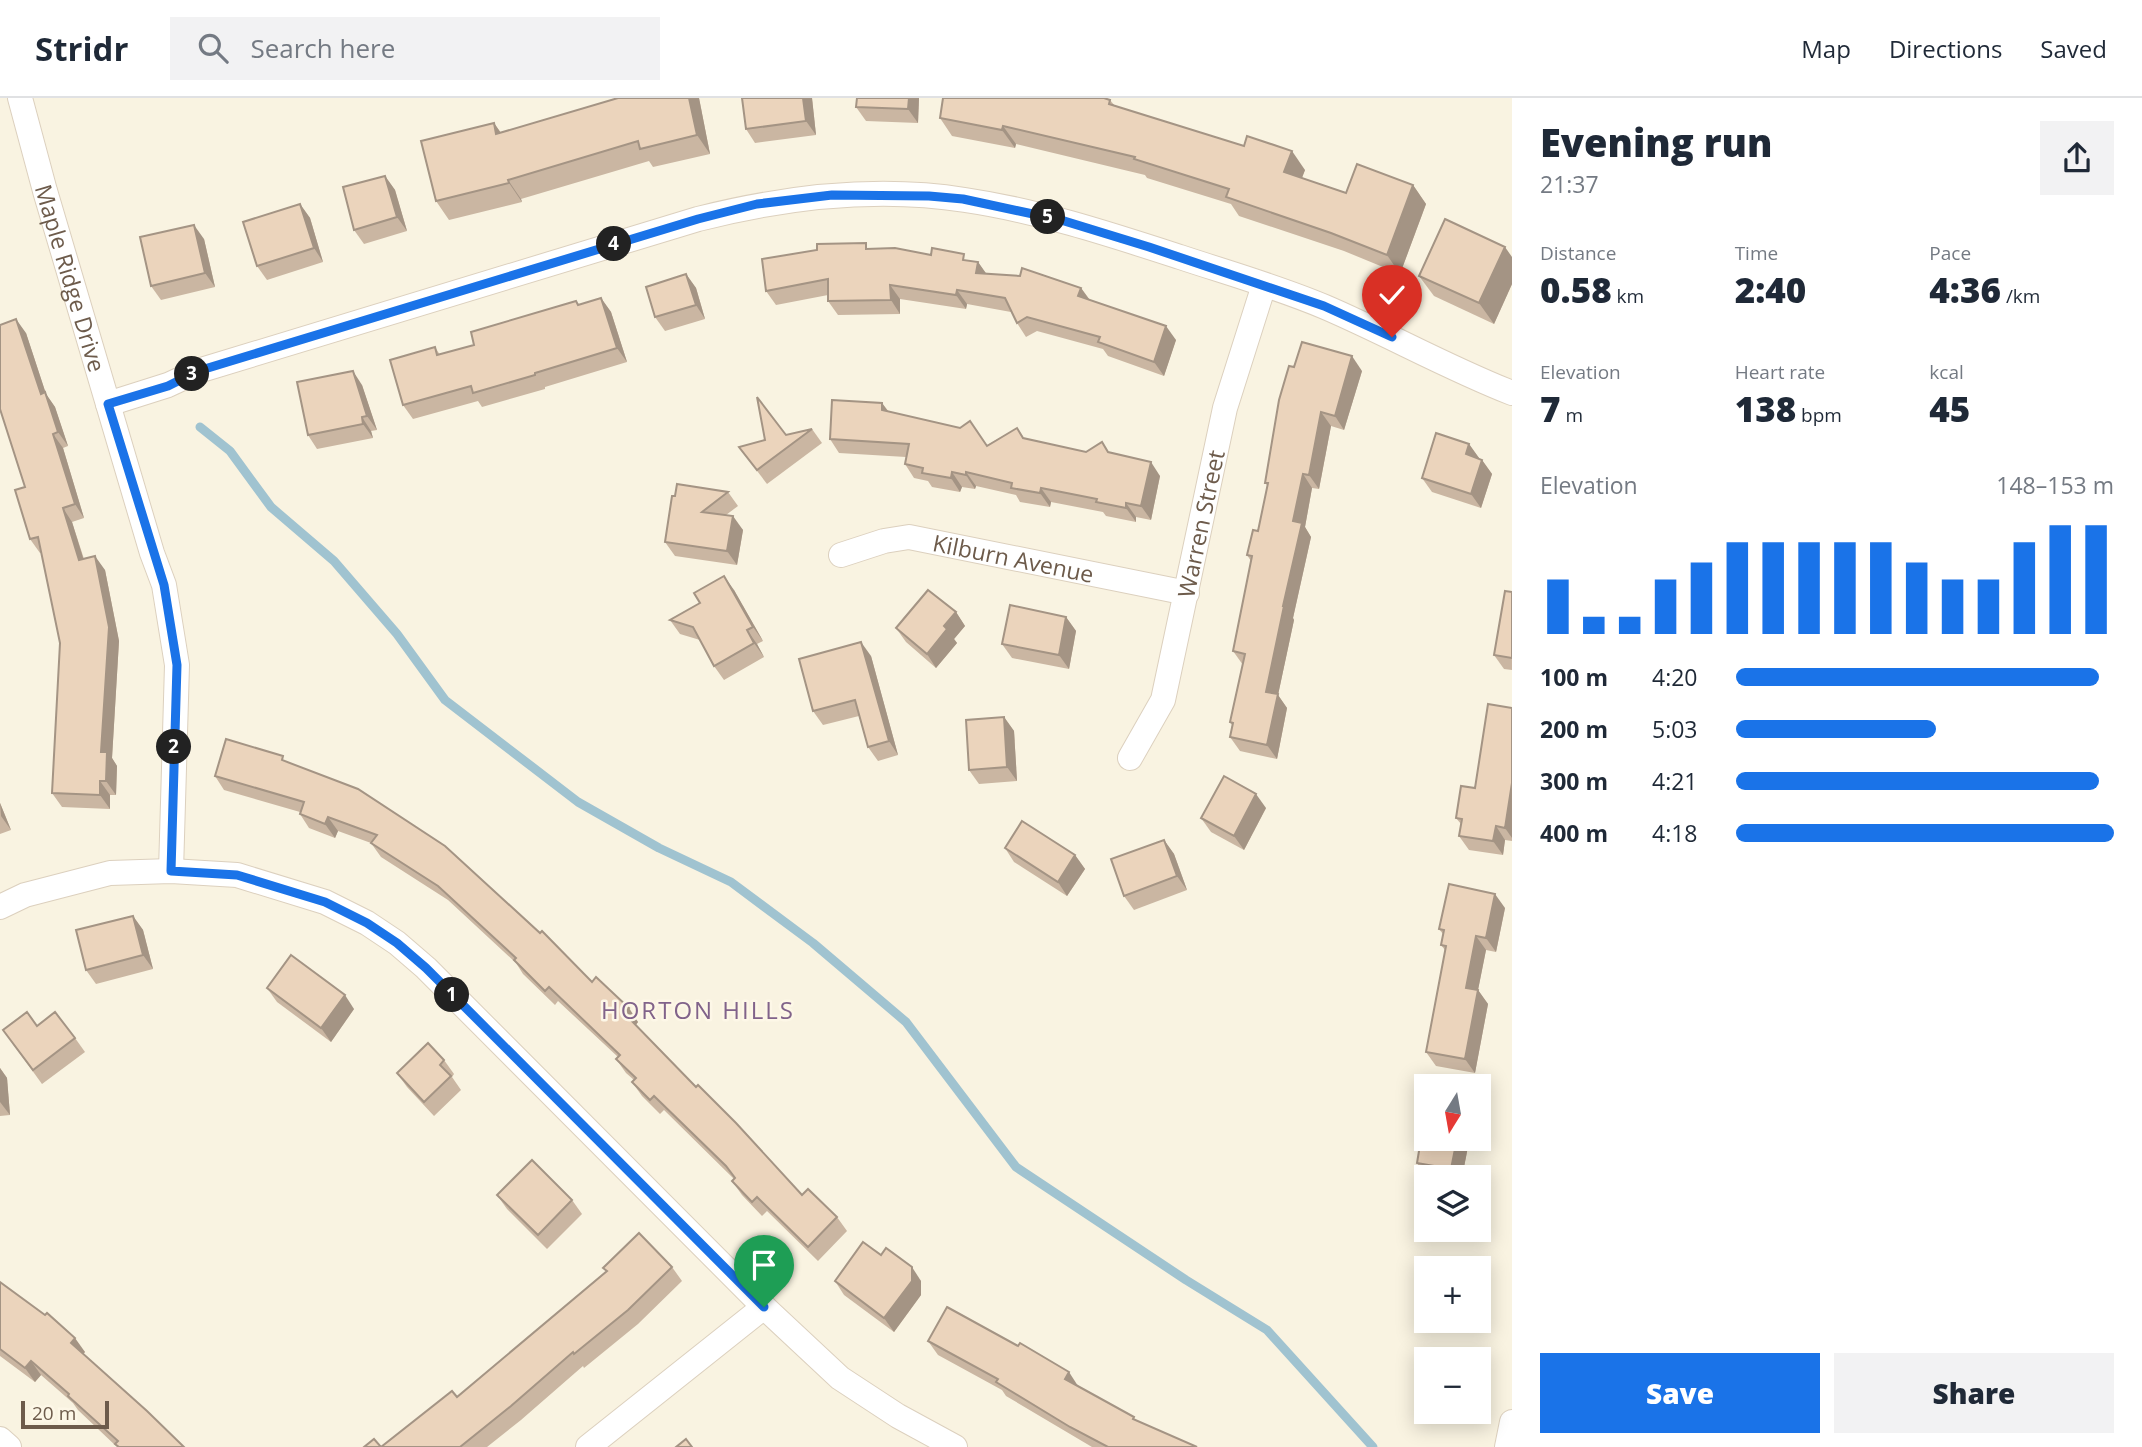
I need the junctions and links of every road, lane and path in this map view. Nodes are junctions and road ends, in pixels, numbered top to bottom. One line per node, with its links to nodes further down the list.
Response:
1 (20, 98): 4 (street, Maple Ridge Drive)
2 (1264, 285): 3 (street); 4 (street); 6 (street, Warren Street)
3 (1512, 393)
4 (108, 404): 8 (street, Maple Ridge Drive)
5 (841, 555): 6 (street, Kilburn Avenue)
6 (1187, 593): 7 (street, Warren Street)
7 (1130, 758)
8 (171, 871): 9 (street); 10 (street)
9 (0, 907)
10 (764, 1307): 14 (street); 15 (street)
11 (1512, 1422): 16 (street)
12 (0, 1439): 13 (street)
13 (9, 1447)
14 (588, 1447)
15 (955, 1447)
16 (1507, 1447)

